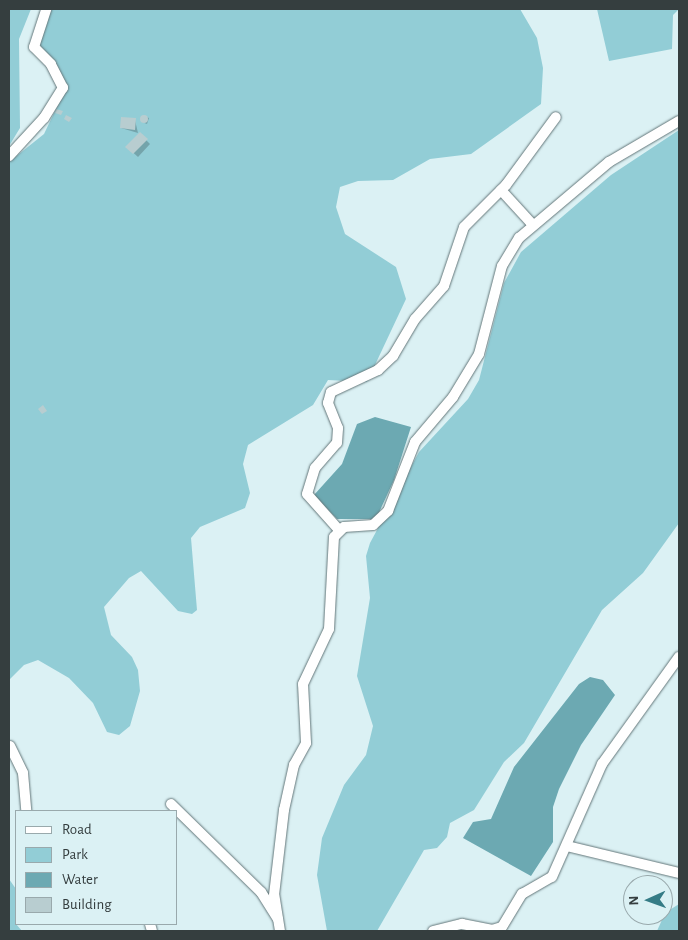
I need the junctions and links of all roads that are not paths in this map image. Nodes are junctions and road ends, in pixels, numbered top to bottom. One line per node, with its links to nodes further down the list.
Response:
1 (46, 9): 4 (street)
2 (556, 117): 5 (street)
3 (679, 121): 6 (street)
4 (9, 156)
5 (501, 190): 6 (street); 7 (street)
6 (532, 224): 7 (street)
7 (339, 530): 16 (street)
8 (679, 656): 14 (street)
9 (10, 746): 11 (street)
10 (171, 804): 12 (street)
11 (26, 810)
12 (177, 810)
13 (178, 811): 16 (street)
14 (567, 846): 15 (street); 18 (street)
15 (679, 872)
16 (278, 919): 17 (street)
17 (280, 931)
18 (433, 931)

